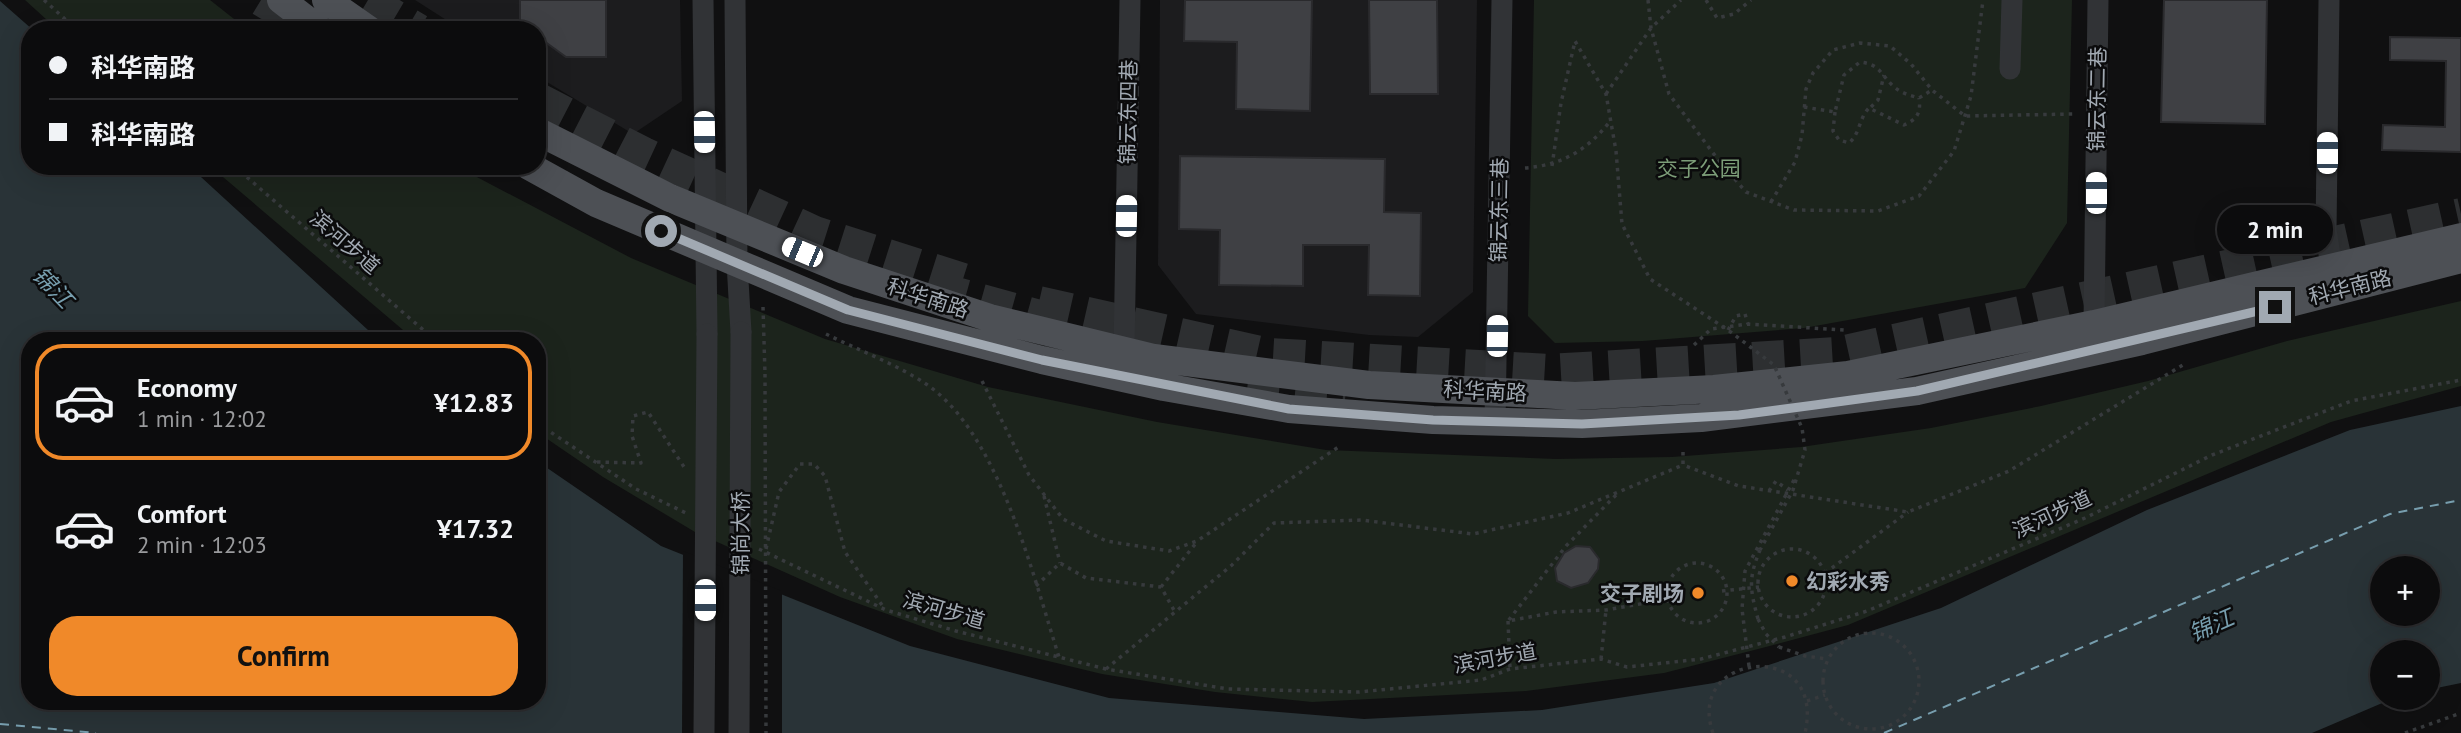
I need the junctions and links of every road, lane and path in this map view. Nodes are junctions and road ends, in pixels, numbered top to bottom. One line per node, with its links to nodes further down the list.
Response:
1 (44, 0): 16 (path)
2 (281, 0): 17 (main road)
3 (326, 0): 18 (main road)
4 (703, 0): 37 (street, 锦尚大桥)
5 (735, 0): 38 (street, 锦尚大桥)
6 (1130, 0): 52 (street, 锦云东四巷)
7 (1503, 0): 56 (street, 锦云东三巷)
8 (1648, 0): 19 (path)
9 (1681, 0): 19 (path)
10 (1706, 0): 11 (path)
11 (1751, 0)
12 (1983, 0): 29 (path)
13 (2012, 0): 20 (street)
14 (2098, 0): 46 (street, 锦云东二巷)
15 (2329, 0): 43 (street)
16 (68, 21)
17 (308, 21)
18 (356, 21)
19 (1651, 28): 23 (path); 36 (path)
20 (2010, 69)
21 (1884, 75): 24 (path); 26 (path); 27 (path)
22 (1932, 90): 24 (path); 25 (path); 29 (path)
23 (1606, 94): 30 (path); 32 (path)
24 (1919, 98): 26 (path)
25 (1804, 107): 27 (path); 36 (path)
26 (1869, 108): 27 (path)
27 (1835, 112)
28 (2073, 114): 29 (path)
29 (1965, 116): 36 (path)
30 (1611, 120): 32 (path); 47 (path, bridge)
31 (546, 136): 37 (main road, 科华南路)
32 (1552, 166): 33 (path)
33 (1525, 168)
34 (244, 175): 49 (path, 滨河步道)
35 (545, 175): 40 (main road, 科华南路)
36 (1771, 202)
37 (705, 211): 38 (main road, 科华南路); 40 (street, 锦尚大桥)
38 (739, 225): 42 (street, 锦尚大桥); 52 (main road, 科华南路)
39 (2461, 237): 43 (main road, 科华南路)
40 (705, 250): 42 (main road, 科华南路); 97 (street, 锦尚大桥, bridge)
41 (2461, 259): 57 (main road, 科华南路)
42 (737, 263): 57 (main road, 科华南路); 98 (street, 锦尚大桥, bridge)
43 (2332, 268): 46 (main road, 科华南路)
44 (763, 307): 73 (path, bridge)
45 (1748, 324): 47 (path, bridge); 48 (path); 51 (path)
46 (2094, 324): 56 (main road, 科华南路)
47 (1728, 330): 63 (path, bridge)
48 (1844, 330)
49 (426, 332)
50 (826, 334): 76 (path)
51 (1694, 345)
52 (1124, 351): 56 (main road, 科华南路)
53 (2186, 363): 69 (path)
54 (2461, 380): 88 (path, 滨河步道)
55 (982, 381): 68 (path)
56 (1496, 392): 57 (street, 锦云东三巷)
57 (1495, 421)
58 (546, 429): 61 (path)
59 (1340, 446): 71 (path)
60 (1683, 452): 62 (path)
61 (594, 462): 64 (path); 70 (path)
62 (1683, 465): 66 (path); 67 (path)
63 (1799, 470): 65 (path, bridge); 79 (path, bridge)
64 (691, 478)
65 (1788, 490): 66 (path); 90 (path, bridge)
66 (1769, 491): 69 (path)
67 (1618, 492): 85 (path); 86 (path)
68 (1044, 494): 71 (path); 74 (path)
69 (1908, 512): 75 (path)
70 (698, 519)
71 (1197, 541): 77 (path)
72 (747, 543): 83 (path, 滨河步道)
73 (766, 549): 83 (path, bridge); 99 (path, bridge)
74 (1060, 564): 76 (path); 77 (path)
75 (1825, 573): 78 (path); 78 (path)
76 (1036, 586): 87 (path)
77 (1161, 587): 85 (path)
78 (1759, 587): 79 (path)
79 (1750, 588): 80 (path); 89 (path, bridge)
80 (1724, 591): 82 (path); 82 (path)
81 (1674, 598): 82 (path)
82 (1668, 599): 84 (path)
83 (886, 610): 87 (path, 滨河步道)
84 (1606, 610): 86 (path); 88 (path)
85 (1175, 612): 91 (path)
86 (1508, 621): 92 (path)
87 (1059, 657): 91 (path, 滨河步道)
88 (1601, 659): 92 (path, 滨河步道)
89 (1828, 659): 93 (path); 96 (path)
90 (1749, 666): 94 (path); 100 (path)
91 (1106, 669): 92 (path, 滨河步道)
92 (1510, 669)
93 (1825, 695): 94 (path); 96 (path)
94 (1806, 701): 101 (path)
95 (2461, 713): 102 (path)
96 (1872, 731)
97 (704, 733)
98 (739, 733)
99 (766, 733)
100 (1713, 733)
101 (1805, 733)
102 (2405, 733)

